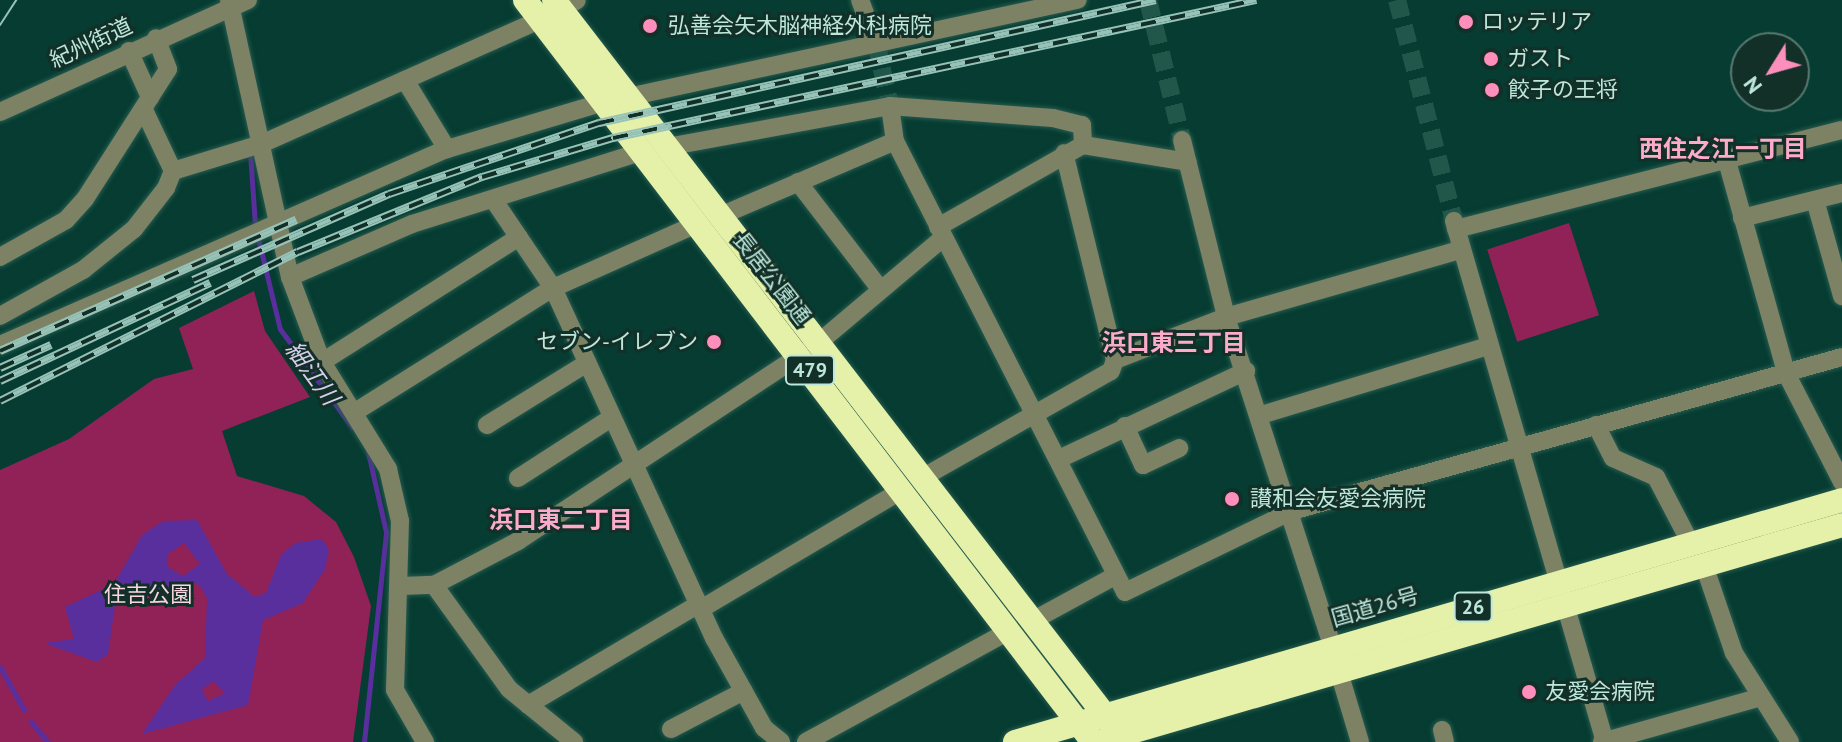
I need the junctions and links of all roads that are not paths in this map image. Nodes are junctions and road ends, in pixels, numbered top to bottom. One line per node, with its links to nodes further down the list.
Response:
1 (525, 0): 5 (highway, 長居公園通 / 479)
2 (860, 0): 7 (street)
3 (1078, 0): 7 (street)
4 (229, 6): 6 (street, 紀州街道); 17 (street)
5 (558, 7): 9 (street); 10 (highway, 長居公園通 / 479)
6 (156, 38): 8 (street, 紀州街道); 11 (street)
7 (876, 42): 10 (street)
8 (129, 51): 11 (street); 13 (street, 紀州街道)
9 (405, 80): 17 (street); 20 (street)
10 (616, 99): 19 (highway, 長居公園通 / 479); 20 (street); 21 (highway, 長居公園通 / 479)
11 (147, 104): 25 (street); 36 (street)
12 (890, 106): 16 (street); 18 (street); 19 (street)
13 (0, 112)
14 (1842, 130): 23 (street)
15 (1182, 140): 24 (street)
16 (895, 141): 26 (street); 33 (street)
17 (260, 144): 25 (street); 32 (street)
18 (1083, 145): 22 (street); 24 (street)
19 (667, 147): 31 (highway, 長居公園通 / 479)
20 (447, 149): 32 (street)
21 (641, 152): 28 (street); 31 (highway, 長居公園通 / 479)
22 (1064, 153): 33 (street); 47 (street)
23 (1727, 161): 30 (street); 35 (street)
24 (1188, 162): 42 (street)
25 (173, 171): 41 (street)
26 (798, 182): 31 (street); 39 (street)
27 (1842, 193): 29 (street)
28 (493, 199): 34 (street); 37 (street)
29 (1815, 200): 30 (street); 40 (street)
30 (1742, 218): 51 (street)
31 (708, 220): 38 (street); 45 (highway, 長居公園通 / 479)
32 (269, 222): 37 (street); 43 (street)
33 (940, 232): 39 (street); 53 (street)
34 (519, 237): 38 (street); 48 (street)
35 (1460, 250): 42 (street); 44 (street)
36 (0, 257)
37 (290, 277): 48 (street)
38 (553, 288): 49 (street); 52 (street)
39 (880, 289): 45 (street)
40 (1842, 296)
41 (0, 316)
42 (1226, 317): 47 (street); 50 (street)
43 (0, 345)
44 (1488, 346): 54 (street); 59 (street)
45 (808, 350): 62 (street); 65 (highway, 長居公園通 / 479)
46 (1842, 357): 51 (street)
47 (1115, 360): 53 (street)
48 (322, 362): 52 (street)
49 (587, 363): 55 (street); 56 (street)
50 (1246, 371): 54 (street); 58 (street)
51 (1786, 373): 57 (street); 64 (street)
52 (355, 412): 72 (street)
53 (1036, 414): 61 (street); 65 (street)
54 (1261, 415): 67 (street)
55 (611, 418): 62 (street); 63 (street)
56 (487, 425)
57 (1596, 425): 59 (street); 69 (street)
58 (1125, 426): 60 (street); 61 (street)
59 (1517, 447): 67 (street); 73 (street)
60 (1179, 448)
61 (1059, 459): 70 (street)
62 (632, 464): 71 (street); 74 (street)
63 (518, 478)
64 (1842, 482)
65 (911, 485): 74 (street); 75 (highway, 長居公園通 / 479)
66 (1842, 500): 69 (highway, 国道26号 / 26)
67 (1292, 511): 70 (street); 76 (street)
68 (1842, 525): 69 (highway, 国道26号 / 26)
69 (1697, 555): 73 (highway, 国道26号 / 26); 79 (street)
70 (1113, 577): 75 (street)
71 (434, 585): 72 (street); 80 (street)
72 (401, 586): 85 (street)
73 (1562, 595): 76 (highway, 国道26号 / 26); 77 (highway, 国道26号 / 26); 91 (street)
74 (700, 606): 78 (street); 80 (street)
75 (1019, 626): 81 (highway, 長居公園通 / 479); 84 (highway, 長居公園通 / 479); 88 (street)
76 (1332, 646): 81 (highway, 国道26号 / 26)
77 (1339, 672): 83 (highway, 国道26号 / 26); 90 (street)
78 (744, 691): 82 (street); 87 (street)
79 (1761, 697): 91 (street); 92 (street)
80 (528, 705): 86 (street)
81 (1104, 714): 83 (highway, 長居公園通 / 479); 84 (highway, 国道26号 / 26)
82 (671, 729)
83 (1120, 735): 84 (highway, 国道26号 / 26)
84 (1089, 736): 89 (highway, 国道26号 / 26)
85 (425, 742)
86 (574, 742)
87 (781, 742)
88 (806, 742)
89 (1015, 742)
90 (1360, 742)
91 (1604, 742)
92 (1790, 742)

